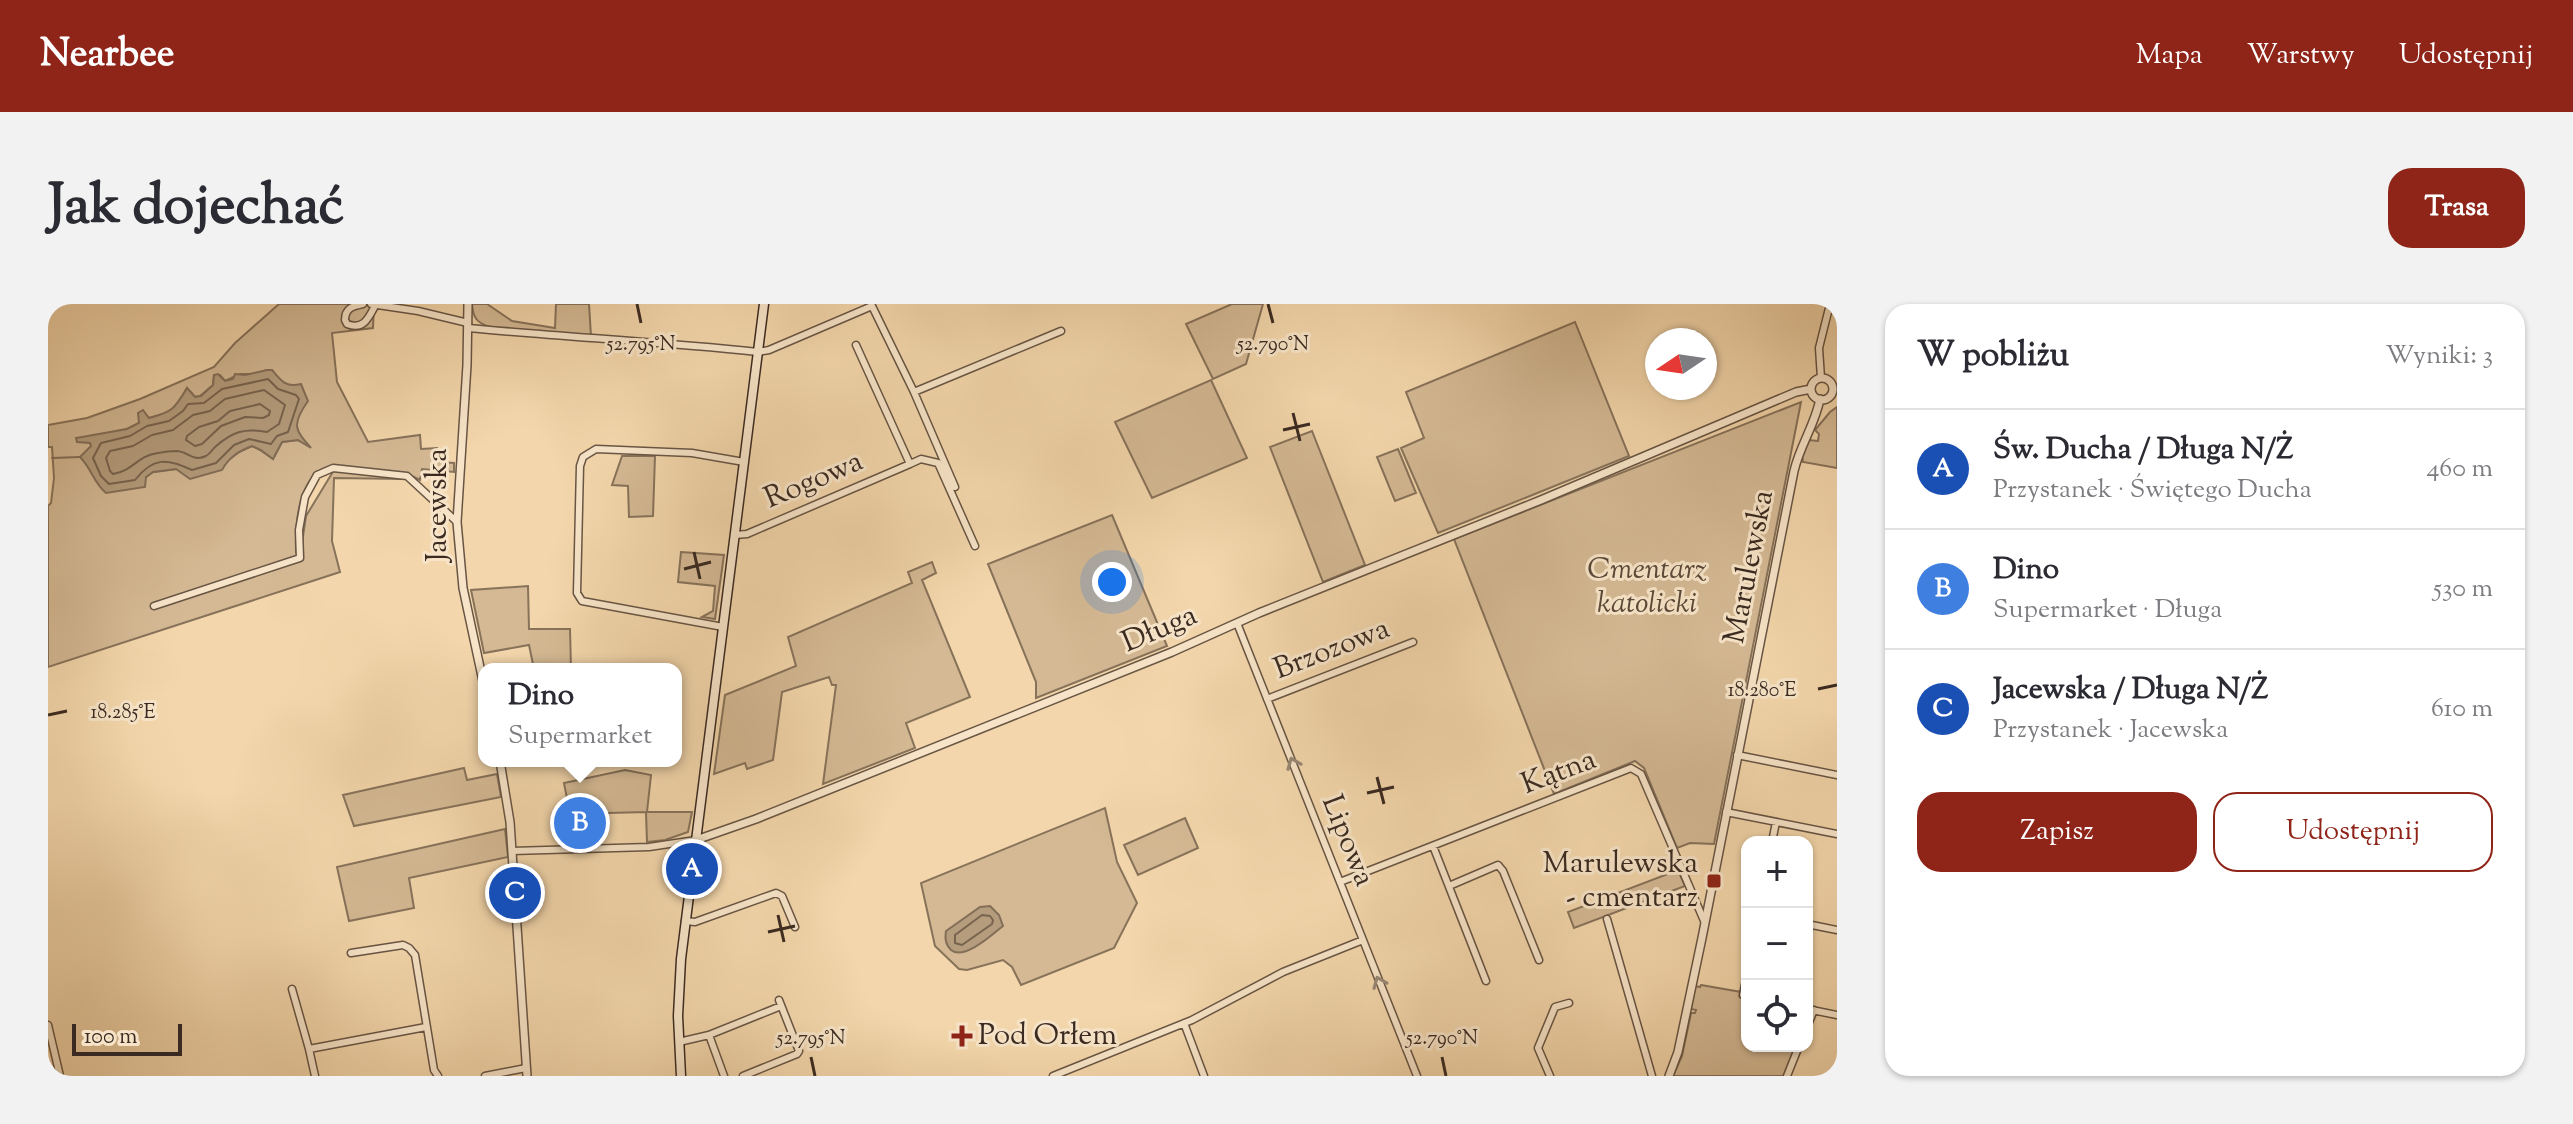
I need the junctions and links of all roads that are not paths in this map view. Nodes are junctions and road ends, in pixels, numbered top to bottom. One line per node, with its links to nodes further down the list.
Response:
1 (363, 304): 2 (street)
2 (373, 304): 6 (street)
3 (468, 304): 6 (street, Jacewska)
4 (764, 304): 9 (main road)
5 (1830, 304): 10 (street)
6 (468, 326): 9 (street); 18 (street, Jacewska)
7 (1061, 331): 13 (street)
8 (856, 345): 16 (street, Rogowa)
9 (758, 352): 13 (street); 15 (main road)
10 (1821, 378): 11 (street); 12 (street)
11 (1835, 388): 14 (street)
12 (1811, 389): 14 (street); 22 (street, Długa)
13 (914, 392): 17 (street)
14 (1820, 399): 27 (street, Marulewska)
15 (744, 462): 19 (main road); 23 (street)
16 (910, 464): 19 (street, Rogowa); 20 (street, Rogowa)
17 (955, 487)
18 (457, 522): 21 (street); 25 (street, Jacewska)
19 (735, 535): 23 (main road)
20 (975, 546)
21 (154, 606)
22 (1237, 623): 26 (street, Lipowa); 34 (street, Długa)
23 (723, 627): 34 (main road)
24 (1413, 642): 26 (street, Brzozowa)
25 (479, 663)
26 (1267, 699): 37 (street, Lipowa, one-way to 26)
27 (1737, 755): 29 (street); 30 (street, Marulewska)
28 (501, 767): 36 (street)
29 (1837, 775)
30 (1726, 812): 31 (street); 41 (street, Marulewska)
31 (1776, 822): 32 (street); 33 (street)
32 (1837, 834)
33 (1773, 836)
34 (696, 840): 36 (street, Długa); 40 (main road)
35 (1433, 846): 37 (street, Kątna); 38 (street); 41 (street, Kątna)
36 (512, 851): 60 (street)
37 (1340, 882): 45 (street, Lipowa)
38 (1449, 886): 47 (street); 48 (street)
39 (1607, 919): 72 (street)
40 (685, 921): 43 (street); 57 (main road)
41 (1705, 923): 73 (street, Marulewska)
42 (1813, 925): 44 (street)
43 (795, 927)
44 (1837, 930)
45 (1363, 940): 53 (street); 70 (street, Lipowa, one-way to 45)
46 (351, 953): 55 (street)
47 (1539, 960)
48 (1486, 981)
49 (292, 989): 58 (street)
50 (1569, 1003): 71 (street)
51 (1813, 1011): 52 (street)
52 (1837, 1015)
53 (1184, 1023): 68 (street); 69 (street)
54 (48, 1025): 61 (street)
55 (426, 1027): 58 (street); 63 (street)
56 (709, 1035): 57 (street); 66 (street); 67 (street)
57 (679, 1042): 65 (main road)
58 (309, 1049): 62 (street)
59 (1797, 1052): 74 (street)
60 (526, 1072): 64 (street)
61 (60, 1076)
62 (315, 1076)
63 (438, 1076)
64 (485, 1076)
65 (681, 1076)
66 (724, 1076)
67 (743, 1076)
68 (1053, 1076)
69 (1204, 1076)
70 (1417, 1076)
71 (1550, 1076)
72 (1652, 1076)
73 (1669, 1076)
74 (1787, 1076)

